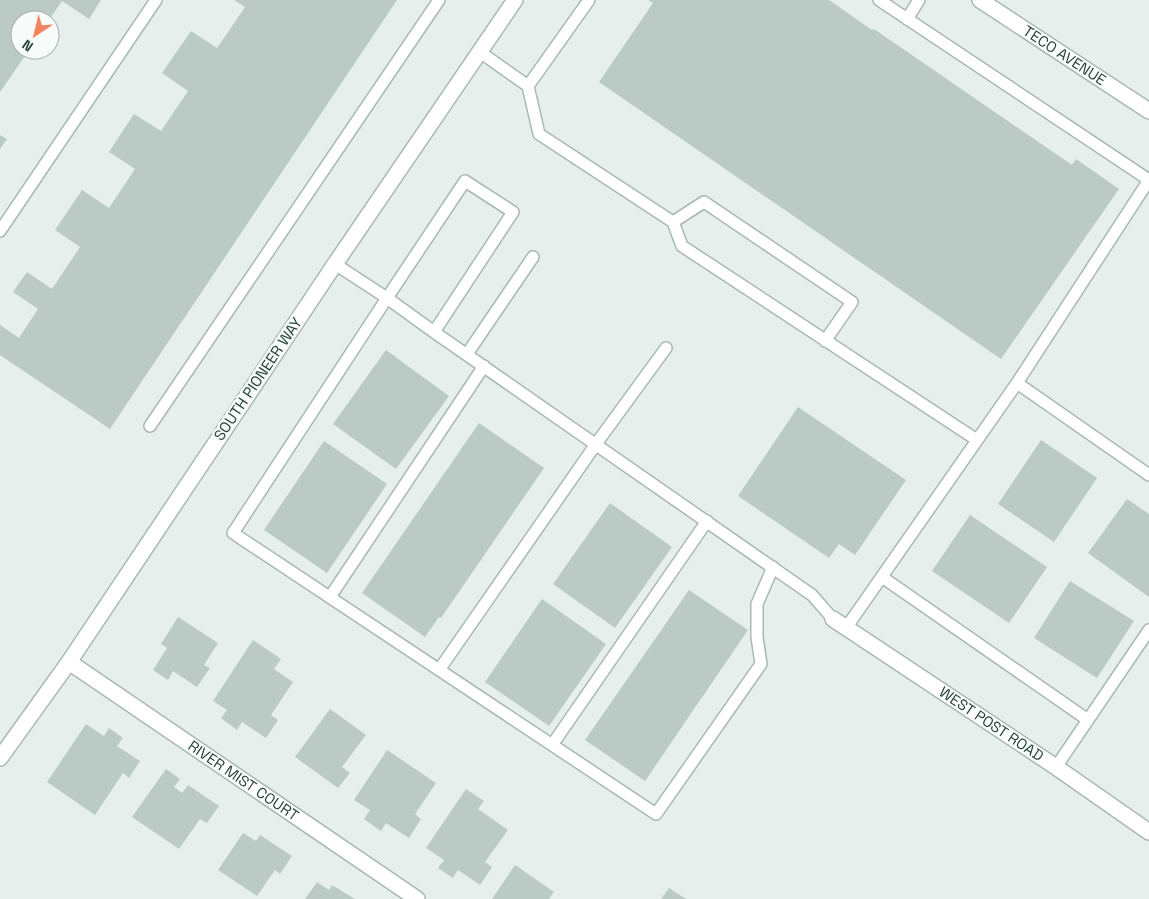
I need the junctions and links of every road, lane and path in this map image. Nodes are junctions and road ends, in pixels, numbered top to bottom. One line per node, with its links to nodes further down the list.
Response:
1 (156, 0): 14 (lane)
2 (439, 0): 24 (lane)
3 (515, 0): 9 (street, SOUTH PIONEER WAY)
4 (588, 0): 10 (lane)
5 (879, 0): 8 (lane)
6 (920, 0): 8 (lane)
7 (980, 0): 11 (street, TECO AVENUE)
8 (907, 18): 12 (lane)
9 (480, 52): 10 (lane); 16 (street, SOUTH PIONEER WAY)
10 (528, 86): 13 (lane)
11 (1149, 111)
12 (1149, 180): 23 (lane)
13 (673, 222): 19 (lane); 19 (lane)
14 (0, 231)
15 (533, 257): 21 (lane)
16 (335, 264): 17 (lane); 34 (street, SOUTH PIONEER WAY)
17 (386, 298): 18 (lane); 18 (lane); 31 (lane)
18 (434, 332): 21 (lane)
19 (826, 341): 25 (lane)
20 (666, 348): 26 (lane)
21 (467, 354): 22 (lane)
22 (484, 366): 26 (lane); 31 (lane)
23 (1016, 383): 25 (lane); 27 (lane)
24 (150, 426)
25 (977, 440): 30 (lane)
26 (596, 444): 28 (lane); 35 (lane)
27 (1149, 475)
28 (707, 521): 29 (lane); 37 (lane)
29 (773, 567): 32 (lane); 37 (lane)
30 (882, 577): 32 (lane); 36 (lane)
31 (330, 597): 35 (lane)
32 (840, 623): 39 (street, WEST POST ROAD)
33 (1149, 630): 36 (lane)
34 (69, 662): 38 (street, SOUTH PIONEER WAY); 41 (street, RIVER MIST COURT)
35 (439, 670): 37 (lane)
36 (1088, 720): 39 (lane)
37 (552, 745)
38 (0, 758)
39 (1056, 767): 40 (street, WEST POST ROAD)
40 (1149, 832)
41 (417, 899)

